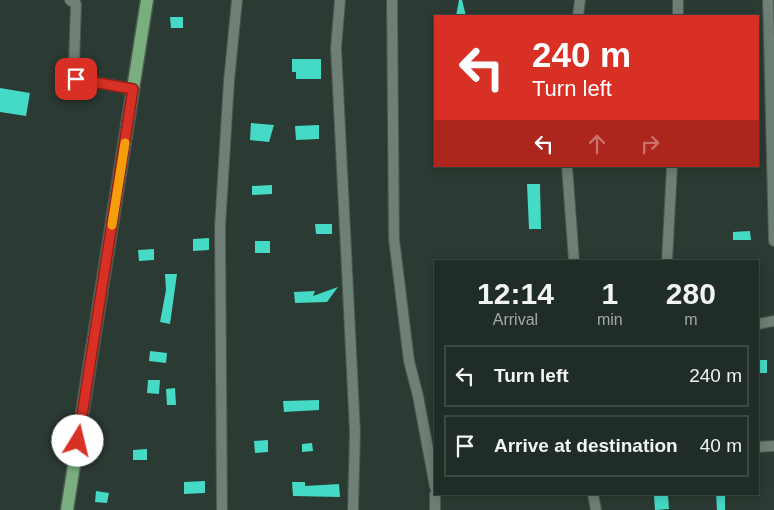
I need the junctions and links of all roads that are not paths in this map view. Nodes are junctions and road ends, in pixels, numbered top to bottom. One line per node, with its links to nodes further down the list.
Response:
1 (70, 0): 11 (street)
2 (147, 0): 11 (main road)
3 (238, 0): 25 (street)
4 (340, 0): 26 (street)
5 (392, 0): 21 (street)
6 (580, 0): 9 (street)
7 (678, 0): 10 (street)
8 (768, 0): 14 (street)
9 (578, 15)
10 (678, 15)
11 (133, 89): 24 (main road)
12 (568, 167): 15 (street)
13 (672, 167): 16 (street)
14 (774, 241)
15 (574, 260)
16 (667, 260)
17 (774, 321): 18 (street)
18 (759, 324)
19 (774, 446): 20 (street)
20 (759, 447)
21 (434, 482)
22 (435, 495): 27 (street)
23 (593, 495): 28 (street)
24 (67, 510)
25 (222, 510)
26 (353, 510)
27 (435, 510)
28 (596, 510)

